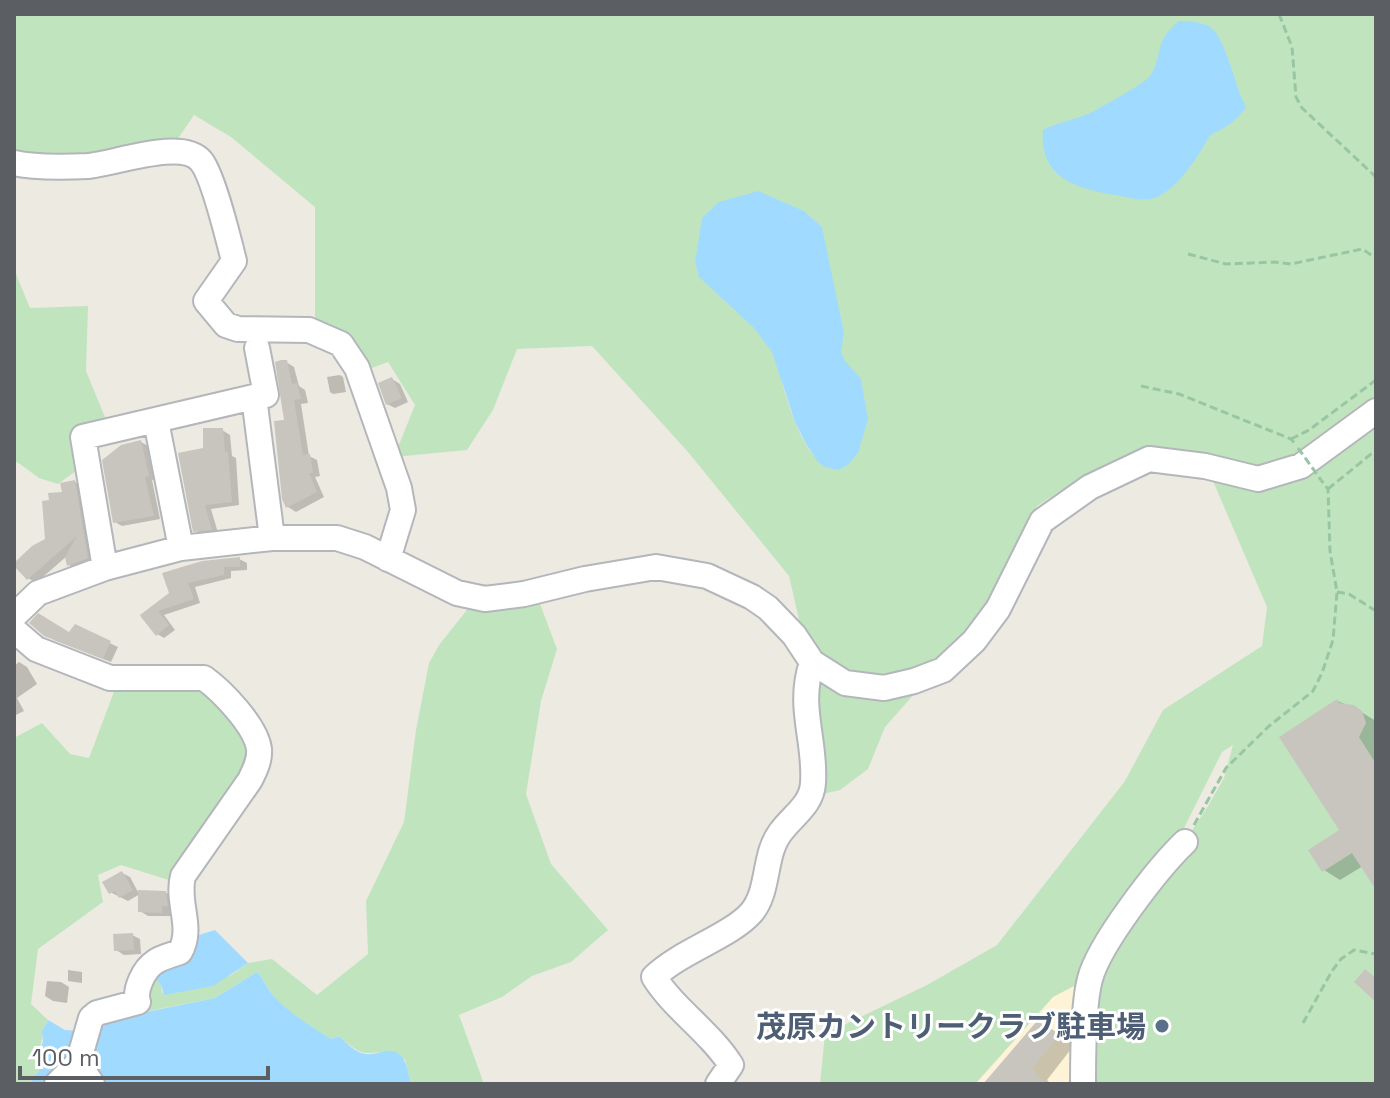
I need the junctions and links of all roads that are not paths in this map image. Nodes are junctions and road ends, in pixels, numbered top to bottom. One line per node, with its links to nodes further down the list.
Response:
1 (14, 163): 8 (street)
2 (257, 348): 3 (street)
3 (254, 397): 6 (street); 9 (street)
4 (1376, 411): 12 (street)
5 (158, 431): 7 (street)
6 (272, 538): 7 (street); 8 (street)
7 (181, 548): 9 (street)
8 (388, 559): 12 (street)
9 (105, 568): 10 (street)
10 (14, 616)
11 (14, 630): 14 (street)
12 (812, 662): 17 (street)
13 (1185, 842): 18 (street)
14 (78, 1063): 15 (street); 16 (street)
15 (57, 1084)
16 (92, 1084)
17 (718, 1084)
18 (1083, 1084)

